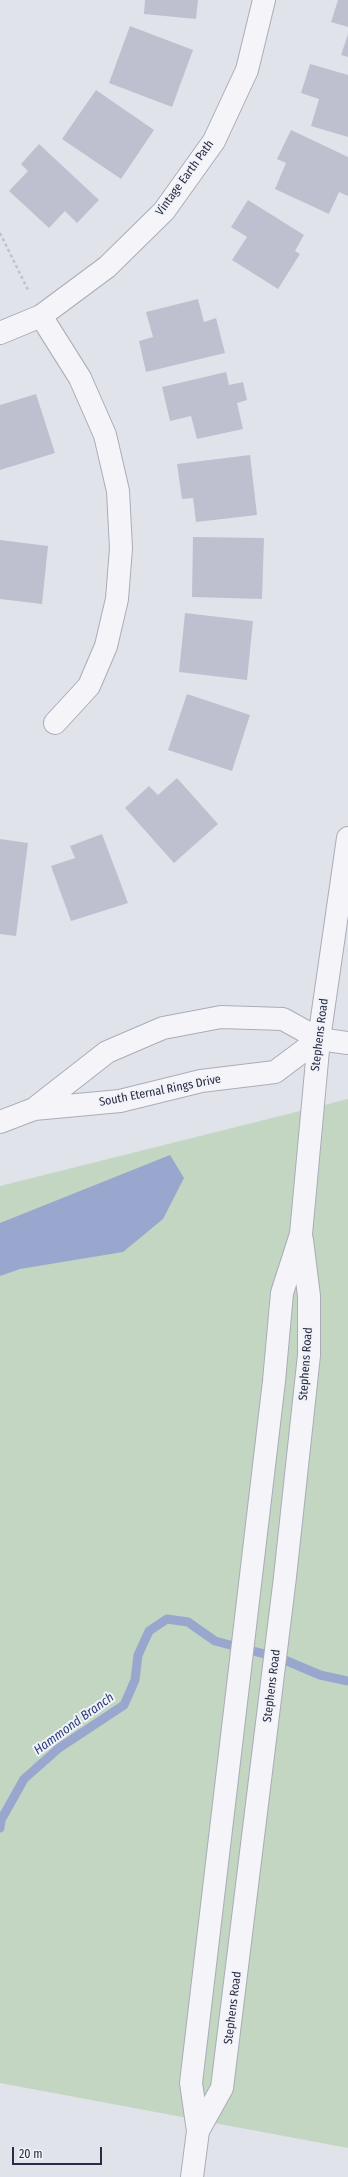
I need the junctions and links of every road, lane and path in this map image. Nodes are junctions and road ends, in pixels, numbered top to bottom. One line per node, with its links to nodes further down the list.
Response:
1 (264, 0): 3 (street, Vintage Earth Path)
2 (0, 233): 3 (path)
3 (41, 316): 4 (street, Vintage Earth Path); 5 (street)
4 (0, 333)
5 (54, 723)
6 (348, 838): 7 (street, Stephens Road)
7 (319, 1039): 8 (street); 9 (street, South Eternal Rings Drive); 9 (street, South Eternal Rings Drive); 11 (street, Stephens Road)
8 (348, 1043)
9 (34, 1109): 10 (street, South Eternal Rings Drive)
10 (0, 1122)
11 (301, 1234): 12 (street, Stephens Road); 12 (street, Stephens Road)
12 (198, 2131): 13 (street, Stephens Road)
13 (192, 2177)

